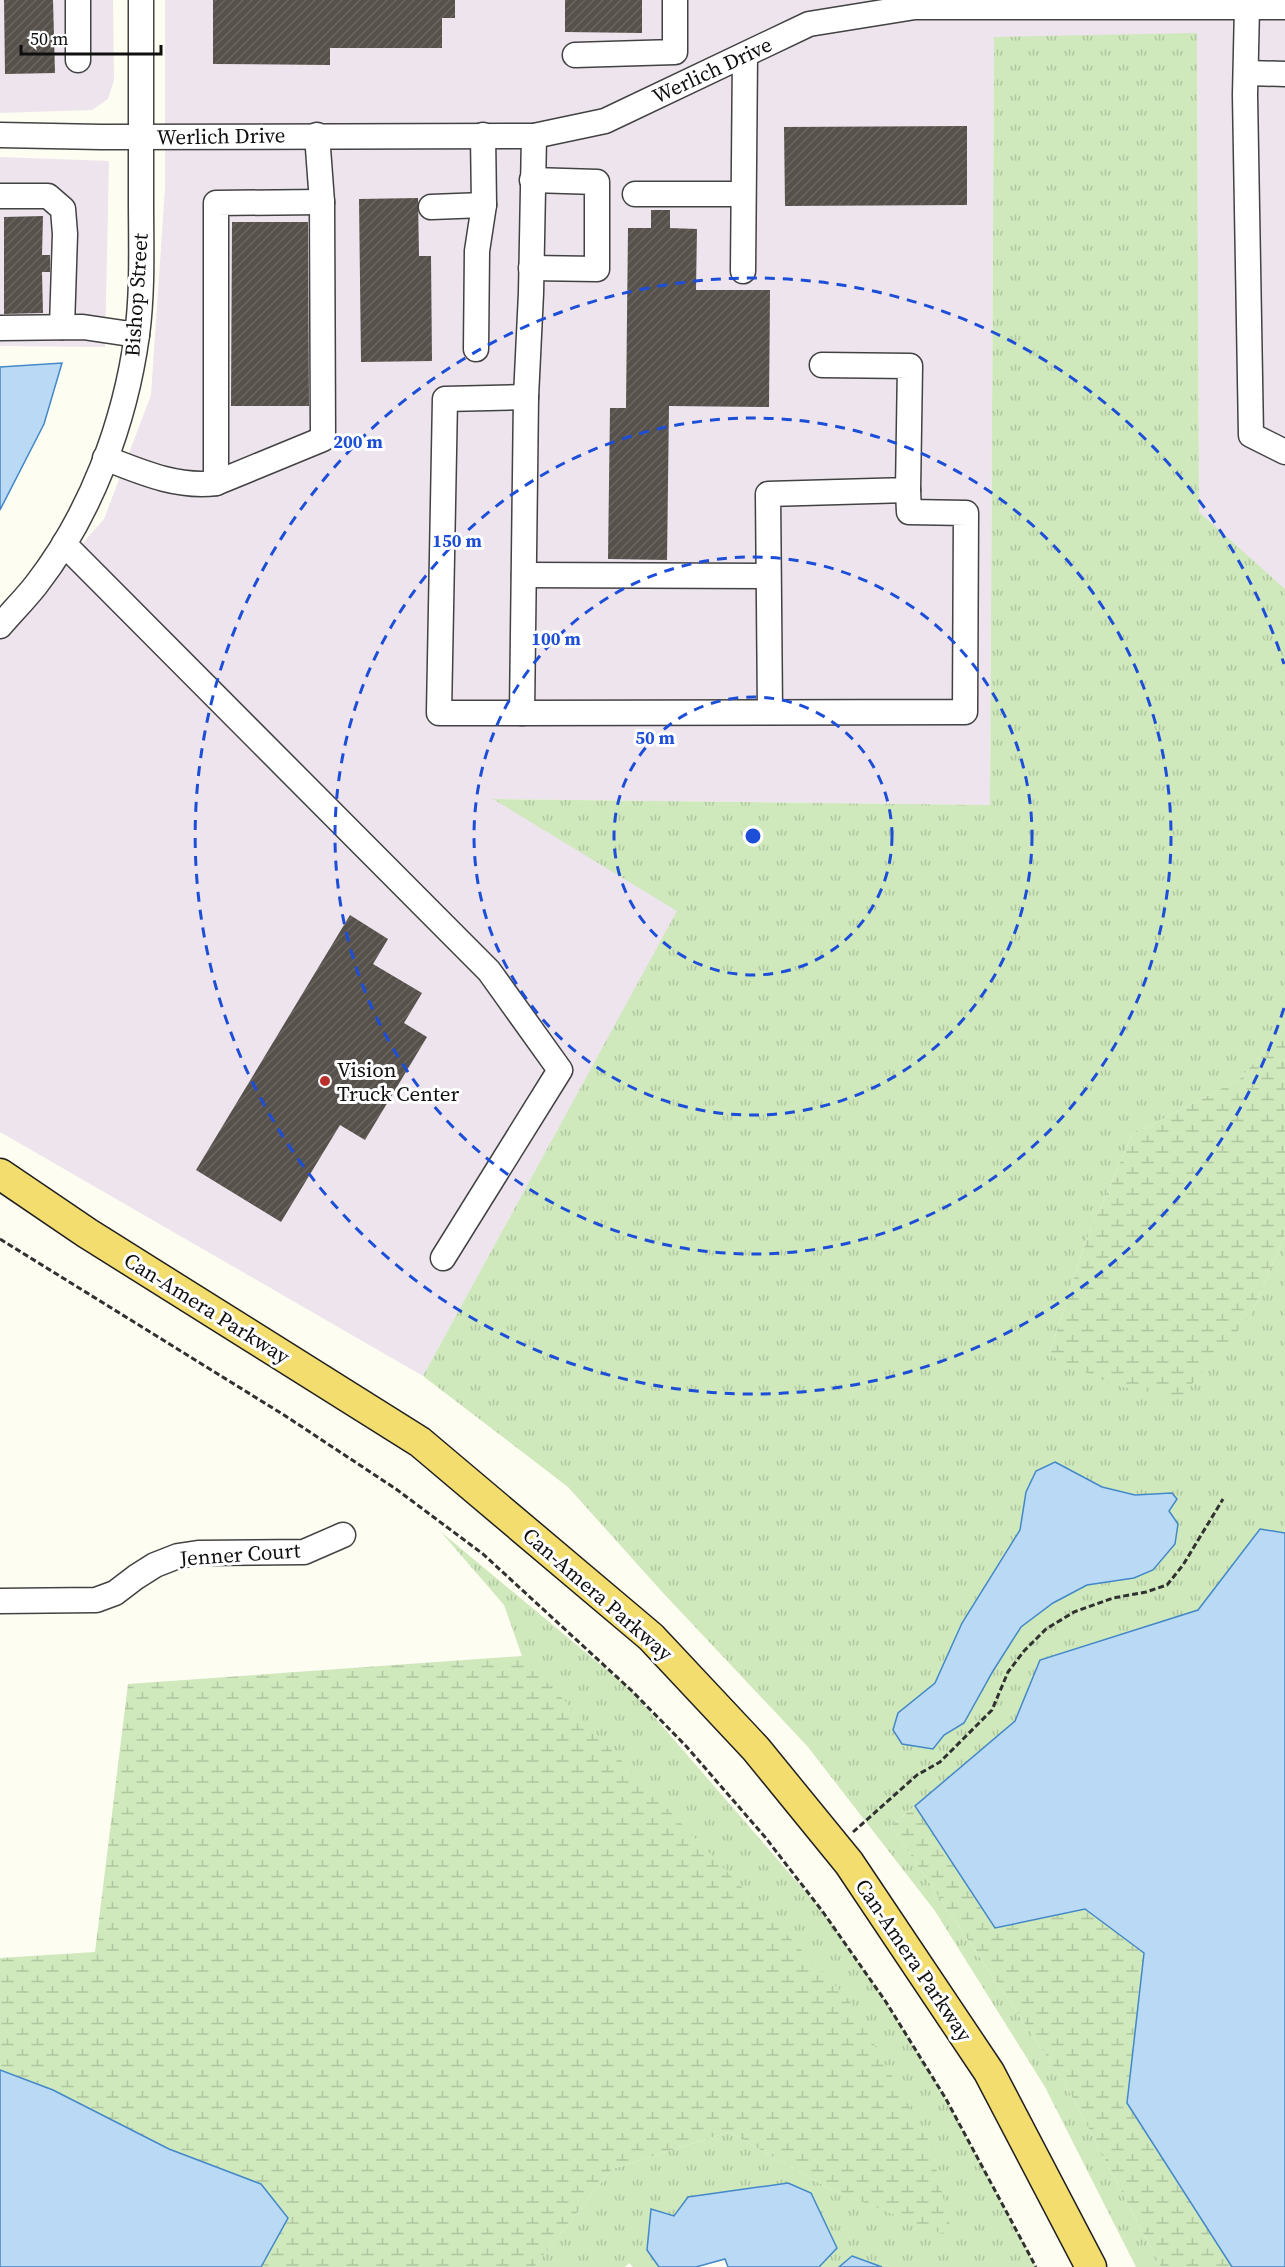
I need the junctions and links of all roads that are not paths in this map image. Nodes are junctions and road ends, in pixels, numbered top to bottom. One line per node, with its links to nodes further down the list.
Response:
1 (78, 0): 10 (street)
2 (141, 0): 18 (street, Bishop Street)
3 (675, 0): 7 (street)
4 (915, 4): 5 (street, Werlich Drive); 9 (street, Werlich Drive)
5 (1247, 7): 6 (street, Werlich Drive); 11 (street)
6 (1285, 7)
7 (675, 52): 8 (street); 13 (street)
8 (575, 55)
9 (745, 55): 13 (street, Werlich Drive); 21 (street)
10 (78, 60)
11 (1247, 73): 12 (street); 34 (street)
12 (1285, 74)
13 (689, 82): 17 (street, Werlich Drive)
14 (0, 135): 18 (street, Werlich Drive)
15 (317, 135): 16 (street, Werlich Drive); 18 (street, Werlich Drive); 23 (street)
16 (483, 135): 17 (street, Werlich Drive); 24 (street)
17 (534, 136): 19 (street)
18 (141, 137): 30 (street, Bishop Street)
19 (532, 180): 26 (street); 26 (street)
20 (635, 194): 21 (street)
21 (744, 194): 27 (street)
22 (0, 196): 28 (street)
23 (322, 202): 36 (street); 36 (street)
24 (484, 205): 25 (street); 31 (street)
25 (431, 207)
26 (531, 268): 33 (street)
27 (742, 271)
28 (62, 327): 29 (street); 30 (street)
29 (0, 328)
30 (137, 335): 35 (street, Bishop Street)
31 (476, 349)
32 (822, 364): 37 (street)
33 (526, 397): 39 (street); 43 (street)
34 (1285, 452)
35 (105, 458): 36 (street); 38 (street, Bishop Street)
36 (216, 483)
37 (908, 490): 40 (street); 42 (street)
38 (64, 544): 41 (street, Bishop Street); 45 (street)
39 (524, 575): 40 (street); 43 (street)
40 (768, 576): 42 (street)
41 (0, 626)
42 (770, 712): 43 (street)
43 (522, 713)
44 (0, 1174): 48 (main road, Can-Amera Parkway)
45 (443, 1258)
46 (343, 1535): 47 (street, Jenner Court)
47 (0, 1601)
48 (1090, 2267)

